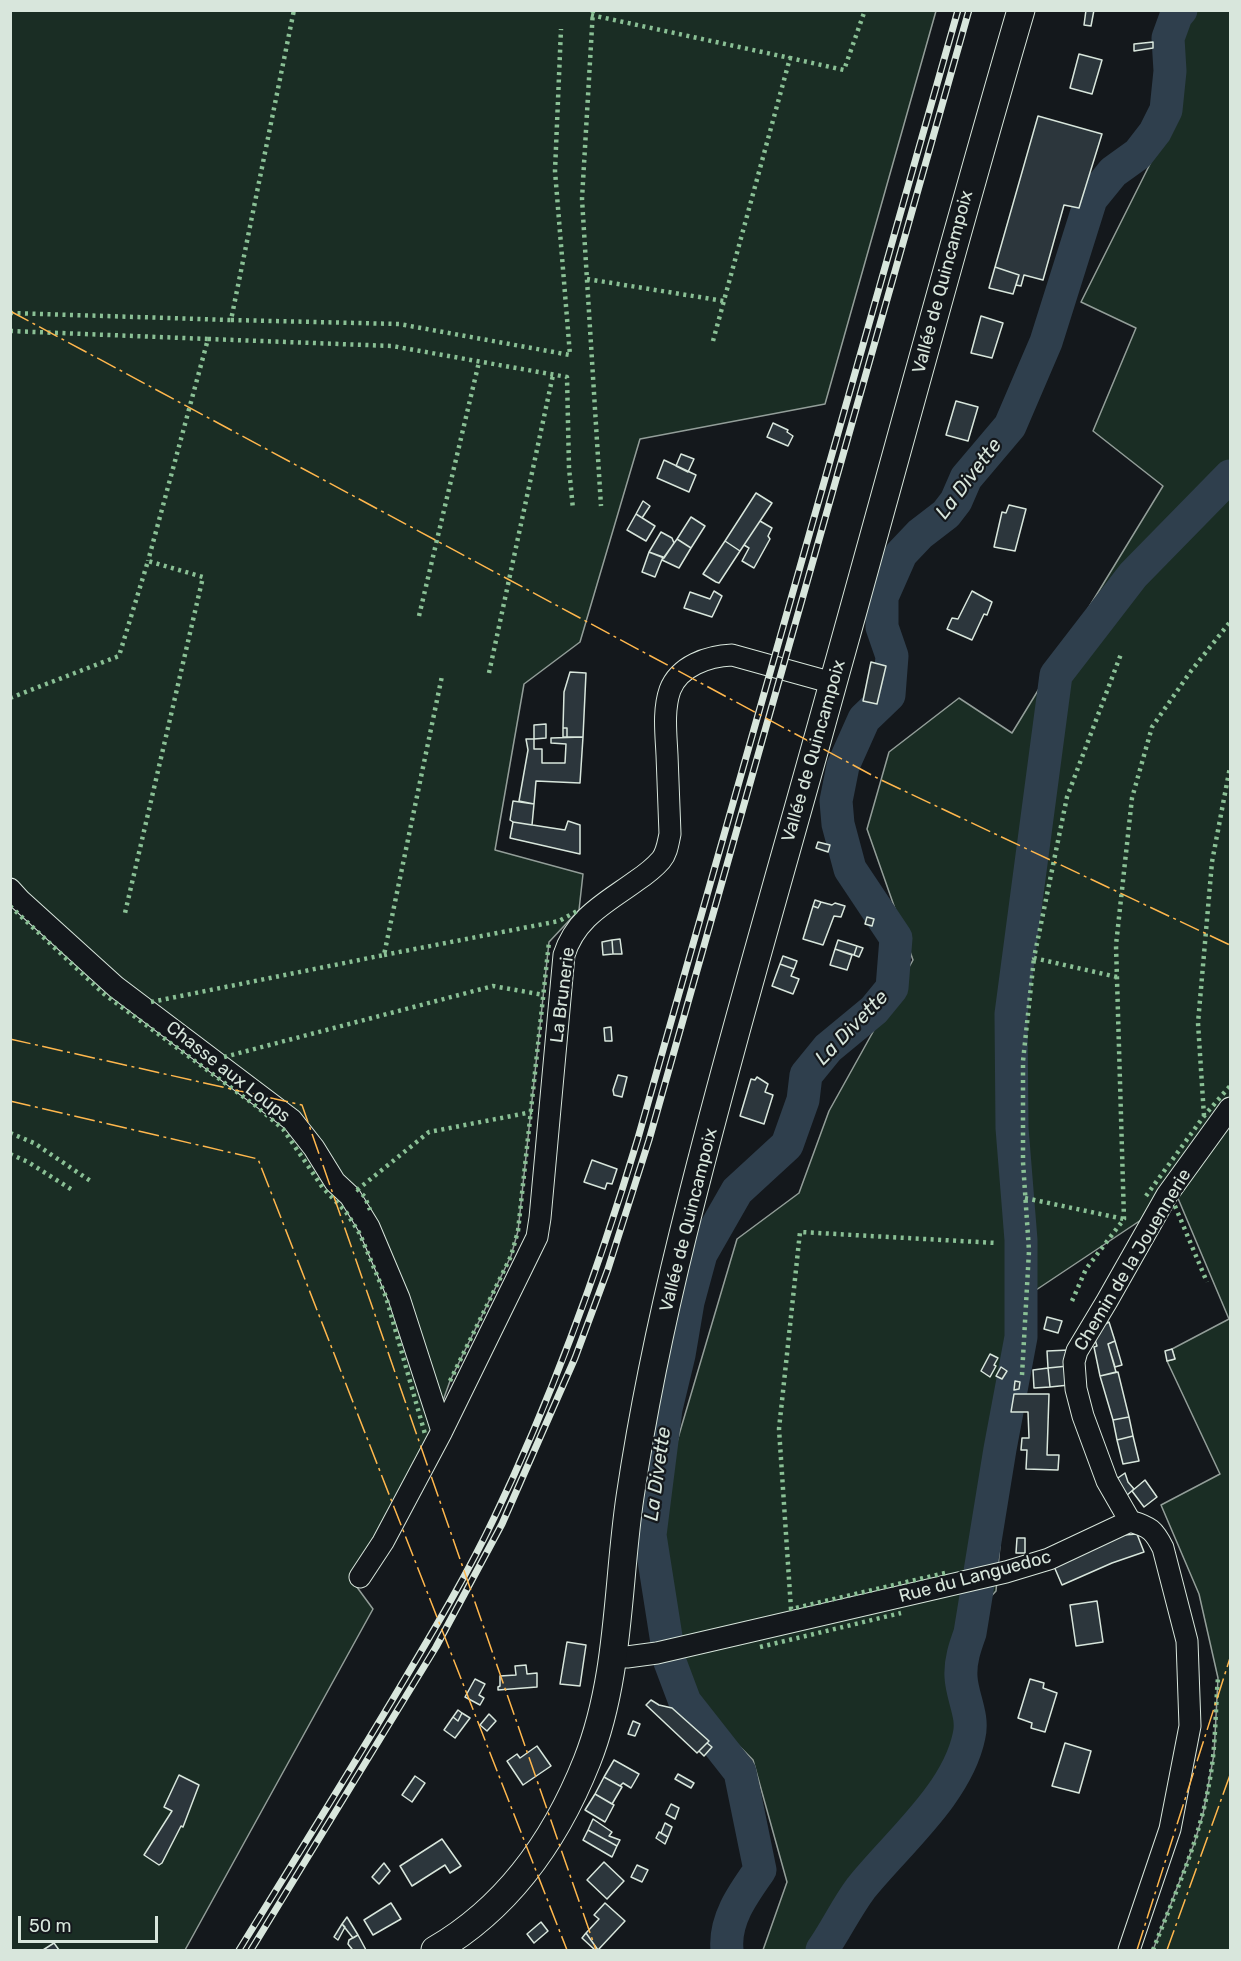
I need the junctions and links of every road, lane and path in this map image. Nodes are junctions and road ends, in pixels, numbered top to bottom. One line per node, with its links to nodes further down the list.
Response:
1 (1021, 10): 2 (main road, Vallée de Quincampoix)
2 (833, 683): 5 (street, La Brunerie); 8 (main road, Vallée de Quincampoix)
3 (10, 889): 5 (street, Chasse aux Loups)
4 (1230, 1108): 6 (street, Chemin de la Jouennerie)
5 (442, 1431): 7 (street, La Brunerie)
6 (1130, 1521): 8 (street, Rue du Languedoc); 10 (street)
7 (360, 1577)
8 (612, 1657): 9 (main road, Vallée de Quincampoix)
9 (435, 1950)
10 (1129, 1950)

